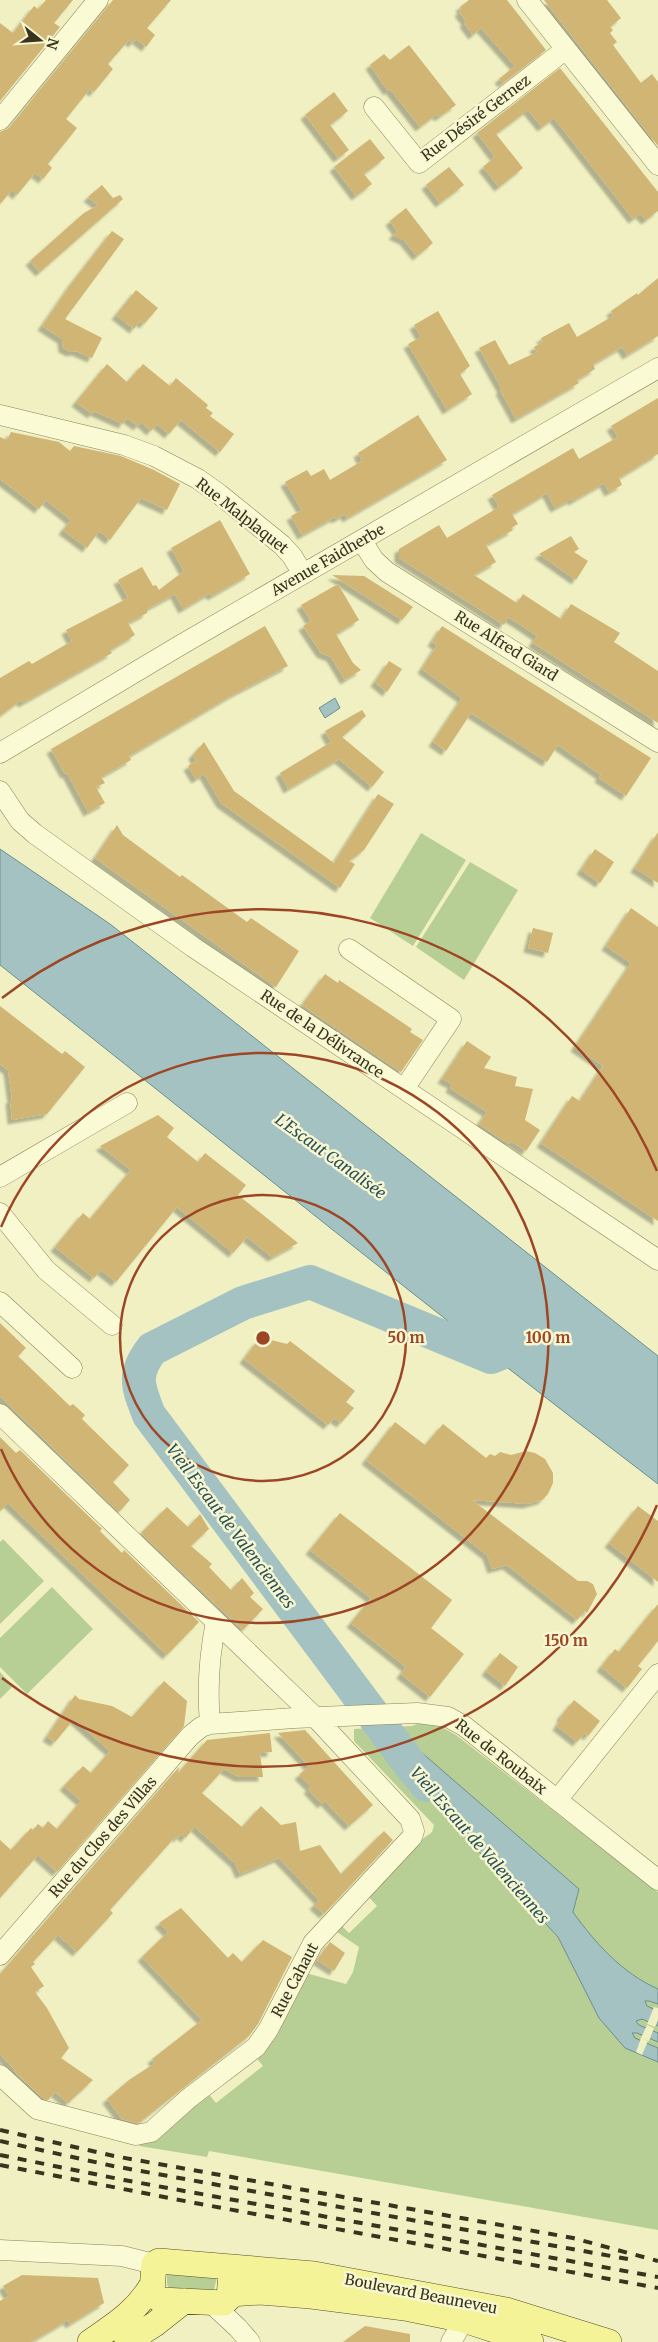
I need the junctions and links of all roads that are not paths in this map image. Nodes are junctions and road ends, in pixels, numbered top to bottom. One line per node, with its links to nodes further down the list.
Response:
1 (98, 0): 5 (street)
2 (527, 0): 3 (street)
3 (566, 49): 4 (street, Rue Désiré Gernez); 6 (street)
4 (374, 107)
5 (0, 120)
6 (658, 165)
7 (658, 368): 9 (street, Avenue Faidherbe)
8 (0, 415): 10 (street, Rue Malplaquet)
9 (362, 541): 10 (street, Avenue Faidherbe); 11 (street, Rue Alfred Giard)
10 (303, 574): 12 (street, Avenue Faidherbe)
11 (658, 742)
12 (0, 753)
13 (0, 791): 15 (street, Rue de la Délivrance)
14 (349, 949): 15 (street)
15 (404, 1090): 19 (street, Rue de la Délivrance)
16 (127, 1103): 17 (street)
17 (0, 1177)
18 (0, 1212): 21 (street)
19 (658, 1260)
20 (0, 1302): 22 (street)
21 (112, 1325)
22 (72, 1368)
23 (0, 1414): 24 (street)
24 (216, 1622): 26 (street); 27 (street)
25 (658, 1674): 28 (street)
26 (315, 1717): 27 (street, Rue du Clos des Villas); 28 (street, Rue de Roubaix); 31 (street, Rue Cahaut)
27 (210, 1724): 30 (street, Rue du Clos des Villas)
28 (557, 1800): 29 (street, Rue de Roubaix)
29 (658, 1880)
30 (0, 1955)
31 (0, 2075)
32 (0, 2250): 34 (street)
33 (229, 2267): 34 (main road, Boulevard Beauneveu); 35 (main road); 43 (main road, Boulevard Beauneveu)
34 (153, 2274): 36 (main road, Boulevard Beauneveu); 38 (main road)
35 (220, 2298): 36 (main road, Boulevard Beauneveu); 37 (main road, Boulevard Beauneveu); 40 (street)
36 (184, 2301): 39 (main road)
37 (464, 2320): 41 (street); 42 (main road, Boulevard Beauneveu)
38 (90, 2342)
39 (127, 2342)
40 (250, 2342)
41 (450, 2342)
42 (531, 2342)
43 (609, 2342)

